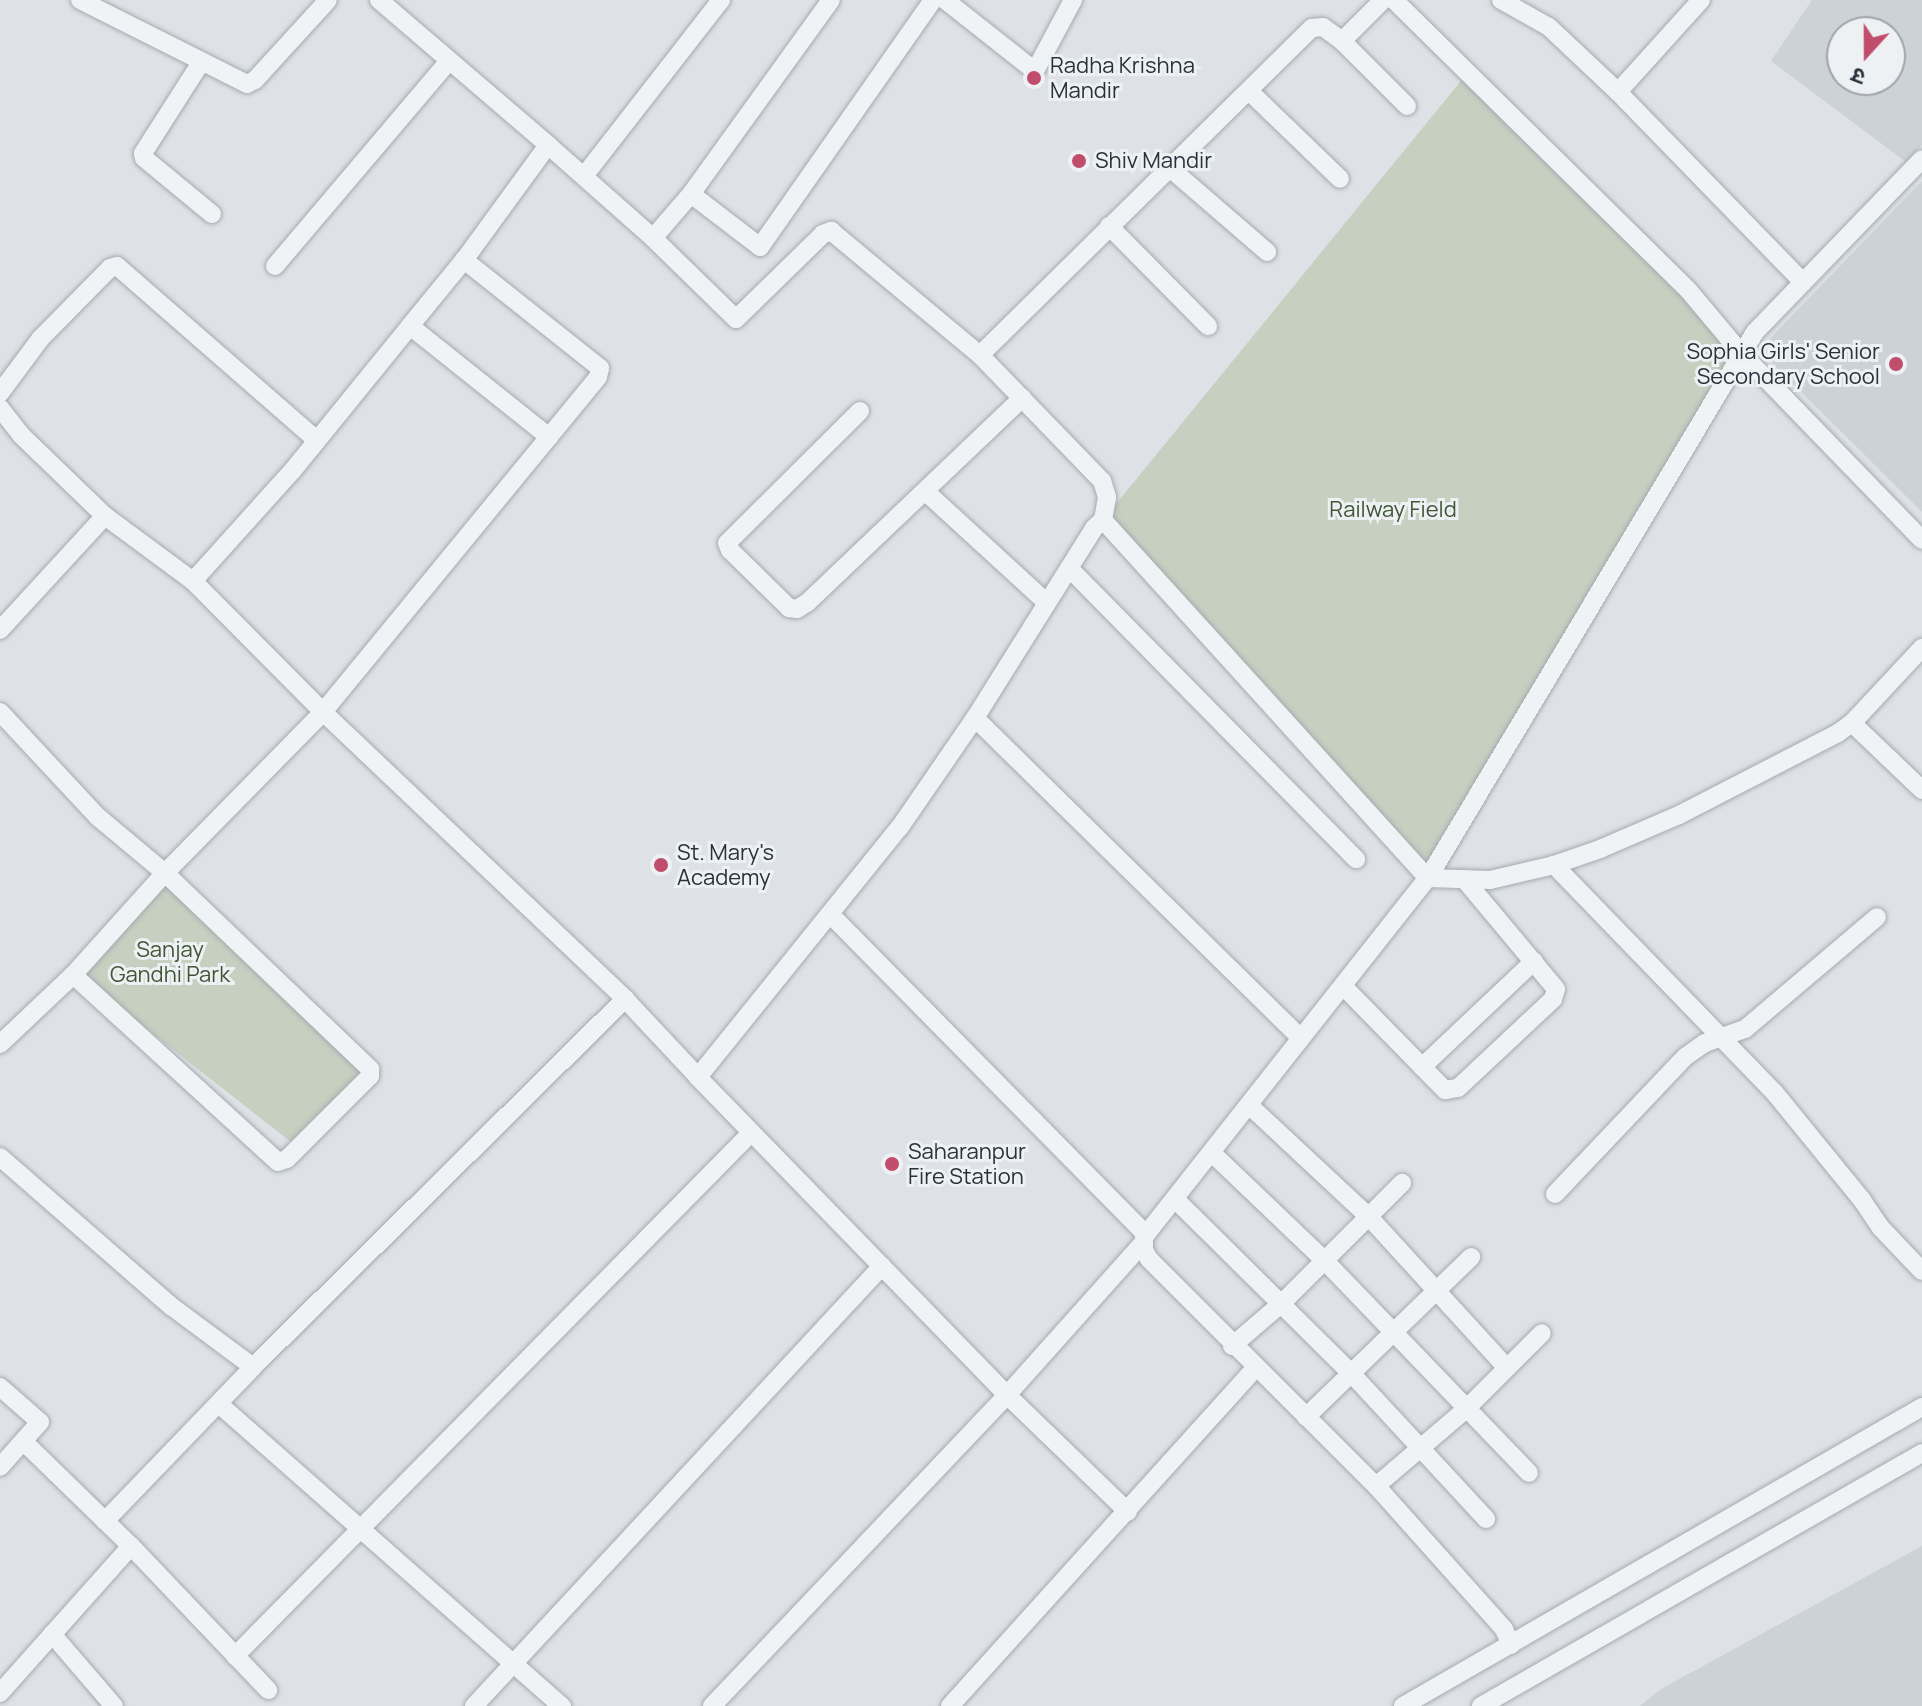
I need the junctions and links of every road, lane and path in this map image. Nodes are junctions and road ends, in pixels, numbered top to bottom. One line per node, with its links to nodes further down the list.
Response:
1 (80, 0): 15 (street)
2 (328, 0): 15 (street)
3 (379, 0): 14 (street)
4 (721, 0): 22 (street)
5 (831, 0): 24 (street)
6 (933, 0): 24 (street)
7 (945, 0): 8 (street)
8 (1073, 0)
9 (1394, 0): 34 (street)
10 (1501, 0): 17 (street)
11 (1701, 0): 17 (street)
12 (1372, 3): 13 (street)
13 (1342, 41): 16 (street); 18 (street)
14 (448, 62): 19 (street); 30 (street)
15 (200, 64): 25 (street)
16 (1250, 92): 21 (street); 23 (street)
17 (1618, 92): 31 (street)
18 (1407, 106)
19 (548, 145): 22 (street); 29 (street)
20 (1922, 159): 31 (street)
21 (1171, 169): 26 (street); 28 (street)
22 (584, 176): 27 (street)
23 (1340, 179)
24 (691, 194): 27 (street)
25 (212, 214)
26 (1109, 226): 33 (street); 35 (street)
27 (653, 238): 35 (street)
28 (1267, 252)
29 (464, 260): 32 (street); 40 (street)
30 (275, 266)
31 (1802, 281): 34 (street)
32 (410, 326): 40 (street); 41 (street)
33 (1208, 326)
34 (1741, 353): 45 (street); 59 (street)
35 (980, 355): 37 (street)
36 (0, 393): 41 (street)
37 (1022, 398): 42 (street); 44 (street)
38 (0, 408): 43 (street)
39 (860, 411): 42 (street)
40 (549, 437): 52 (street)
41 (315, 439): 47 (street)
42 (926, 492): 48 (street)
43 (105, 516): 47 (street); 49 (street)
44 (1103, 520): 46 (street); 59 (street)
45 (1922, 540)
46 (1069, 568): 48 (street); 56 (street)
47 (193, 581): 52 (street)
48 (1047, 603): 53 (street)
49 (0, 630)
50 (1922, 648): 54 (street)
51 (0, 712): 58 (street)
52 (323, 712): 58 (street); 66 (street)
53 (975, 718): 61 (street); 67 (street)
54 (1852, 723): 55 (street); 57 (street)
55 (1922, 790)
56 (1356, 859)
57 (1554, 865): 60 (street); 68 (street)
58 (165, 873): 64 (street); 64 (street)
59 (1428, 878): 60 (street); 65 (street)
60 (1464, 879): 63 (street)
61 (830, 914): 71 (street); 80 (street)
62 (1877, 917): 68 (street)
63 (1534, 961): 70 (street); 70 (street)
64 (73, 975): 69 (street)
65 (1343, 986): 67 (street); 70 (street)
66 (625, 999): 71 (street); 90 (street)
67 (1301, 1038): 72 (street)
68 (1723, 1038): 77 (street); 84 (street)
69 (0, 1044)
70 (1422, 1067)
71 (698, 1077): 73 (street)
72 (1250, 1106): 74 (street); 79 (street)
73 (751, 1133): 83 (street); 109 (street)
74 (1212, 1153): 78 (street); 82 (street)
75 (0, 1157): 90 (street)
76 (1402, 1183): 79 (street)
77 (1555, 1194)
78 (1175, 1199): 80 (street); 86 (street)
79 (1370, 1218): 82 (street); 85 (street)
80 (1144, 1238): 89 (street); 95 (street)
81 (1471, 1257): 85 (street)
82 (1325, 1261): 86 (street); 87 (street)
83 (882, 1266): 95 (street); 114 (street)
84 (1922, 1271)
85 (1434, 1291): 87 (street); 91 (street)
86 (1282, 1303): 89 (street); 93 (street)
87 (1394, 1333): 93 (street); 98 (street)
88 (1542, 1333): 91 (street)
89 (1232, 1346): 92 (street)
90 (253, 1367): 96 (street)
91 (1506, 1367): 98 (street)
92 (1255, 1368): 99 (street); 106 (street)
93 (1351, 1373): 99 (street); 101 (street)
94 (0, 1387): 100 (street)
95 (1007, 1395): 106 (street); 120 (street)
96 (220, 1405): 108 (street); 109 (street)
97 (1922, 1407): 112 (street)
98 (1466, 1409): 101 (street); 104 (street)
99 (1306, 1417): 105 (street)
100 (24, 1442): 103 (street); 108 (street)
101 (1422, 1446): 105 (street); 107 (street)
102 (1922, 1453): 123 (street)
103 (0, 1467)
104 (1529, 1473)
105 (1376, 1486): 112 (street)
106 (1128, 1512): 121 (street)
107 (1486, 1519)
108 (105, 1521): 110 (street)
109 (362, 1531): 113 (street); 114 (street)
110 (131, 1546): 111 (street); 113 (street)
111 (52, 1634): 116 (street); 117 (street)
112 (1511, 1645): 122 (street)
113 (235, 1656): 115 (street)
114 (512, 1664): 118 (street); 119 (street)
115 (268, 1690)
116 (0, 1693)
117 (114, 1706)
118 (474, 1706)
119 (562, 1706)
120 (712, 1706)
121 (950, 1706)
122 (1403, 1706)
123 (1481, 1706)

